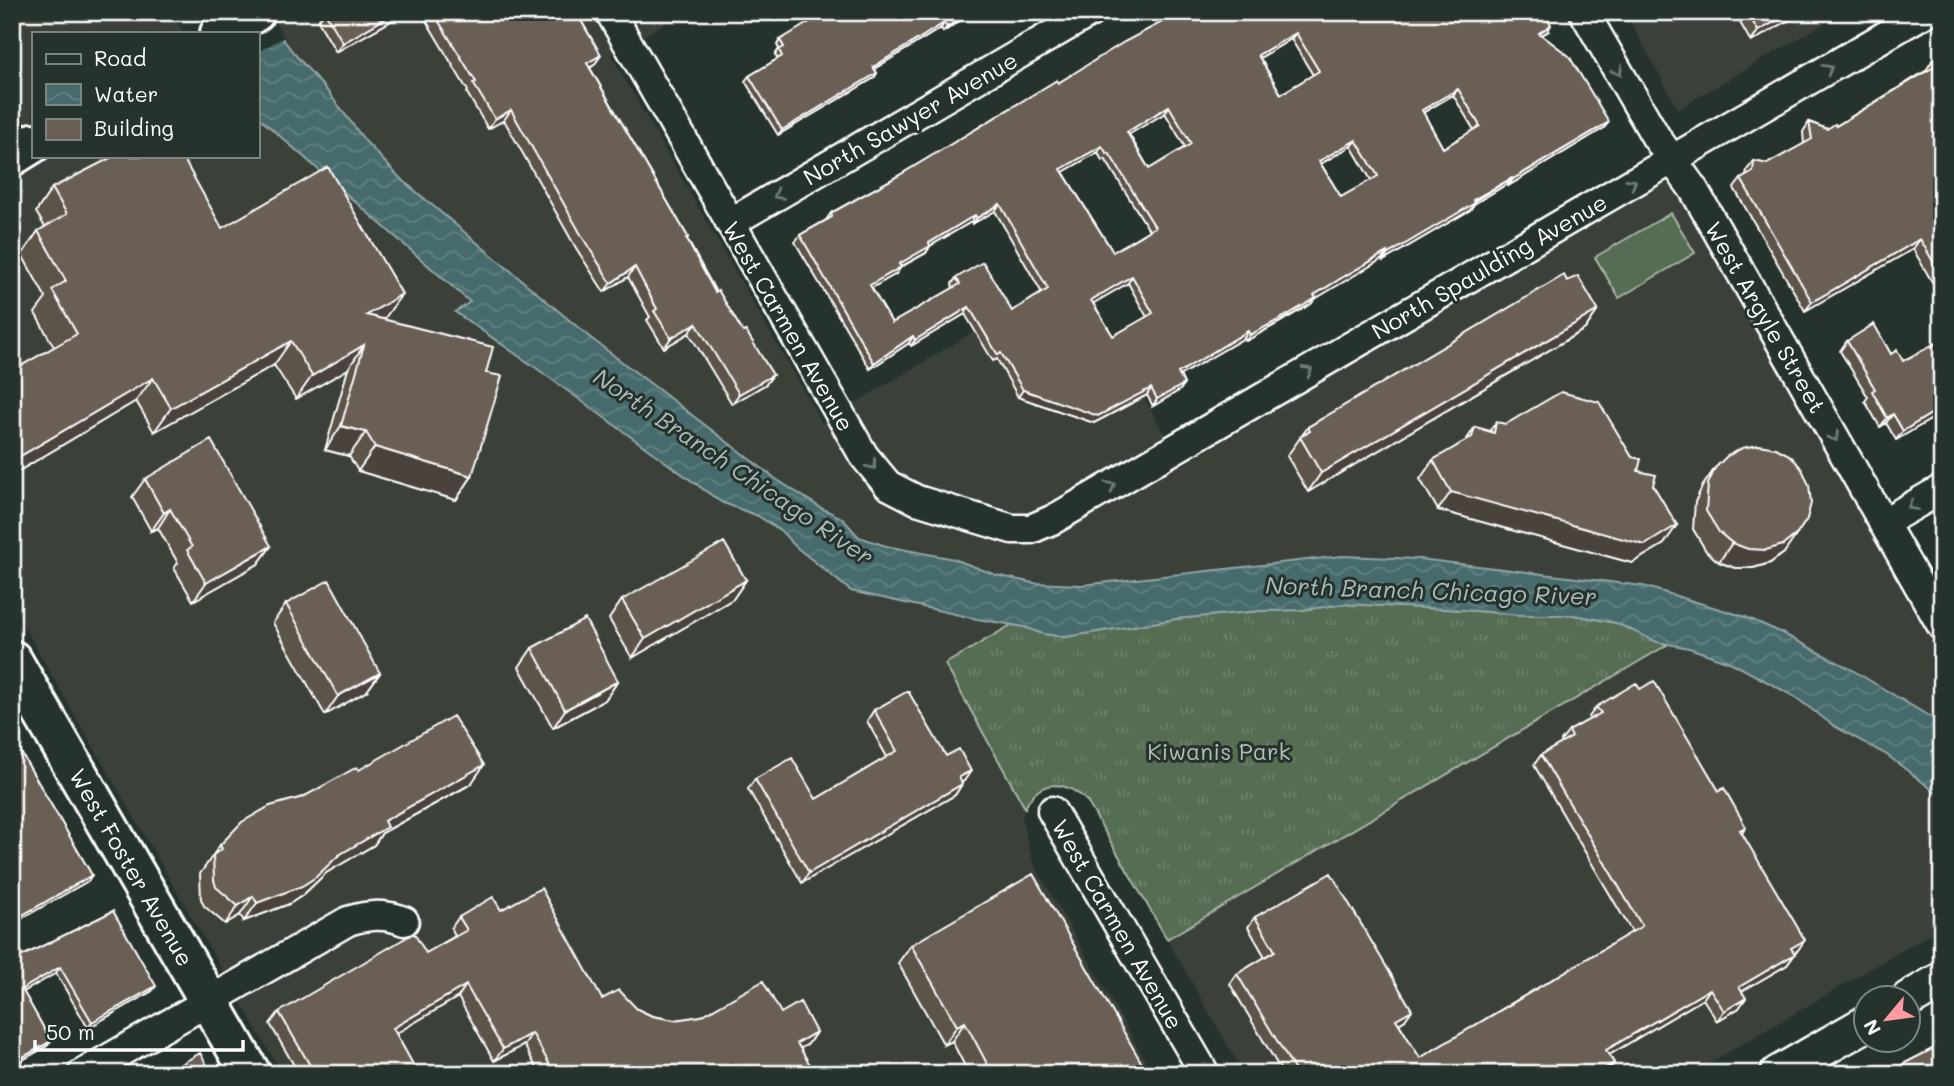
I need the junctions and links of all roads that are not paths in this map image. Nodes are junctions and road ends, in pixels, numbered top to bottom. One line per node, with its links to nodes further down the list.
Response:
1 (255, 12): 6 (main road)
2 (610, 12): 10 (street, West Carmen Avenue)
3 (1091, 12): 10 (street, North Sawyer Avenue, one-way to 10)
4 (1584, 12): 9 (street, West Argyle Street, one-way to 9)
5 (1926, 12): 9 (street, North Spaulding Avenue, one-way to 5)
6 (222, 32)
7 (32, 144): 8 (main road)
8 (12, 156)
9 (1672, 160): 12 (street, North Spaulding Avenue, one-way to 9); 13 (street, West Argyle Street, one-way to 13)
10 (730, 223): 12 (street, West Carmen Avenue, one-way to 12)
11 (1942, 489): 13 (street, one-way to 13)
12 (1052, 520)
13 (1883, 523): 14 (street, West Argyle Street)
14 (1942, 626)
15 (12, 660): 20 (main road, West Foster Avenue)
16 (1052, 811): 25 (street, West Carmen Avenue)
17 (404, 921): 20 (street)
18 (1942, 980): 19 (street)
19 (1923, 991)
20 (208, 1000): 23 (street); 24 (main road, West Foster Avenue)
21 (1853, 1032): 22 (street)
22 (1797, 1070)
23 (82, 1074)
24 (251, 1074)
25 (1205, 1074)

